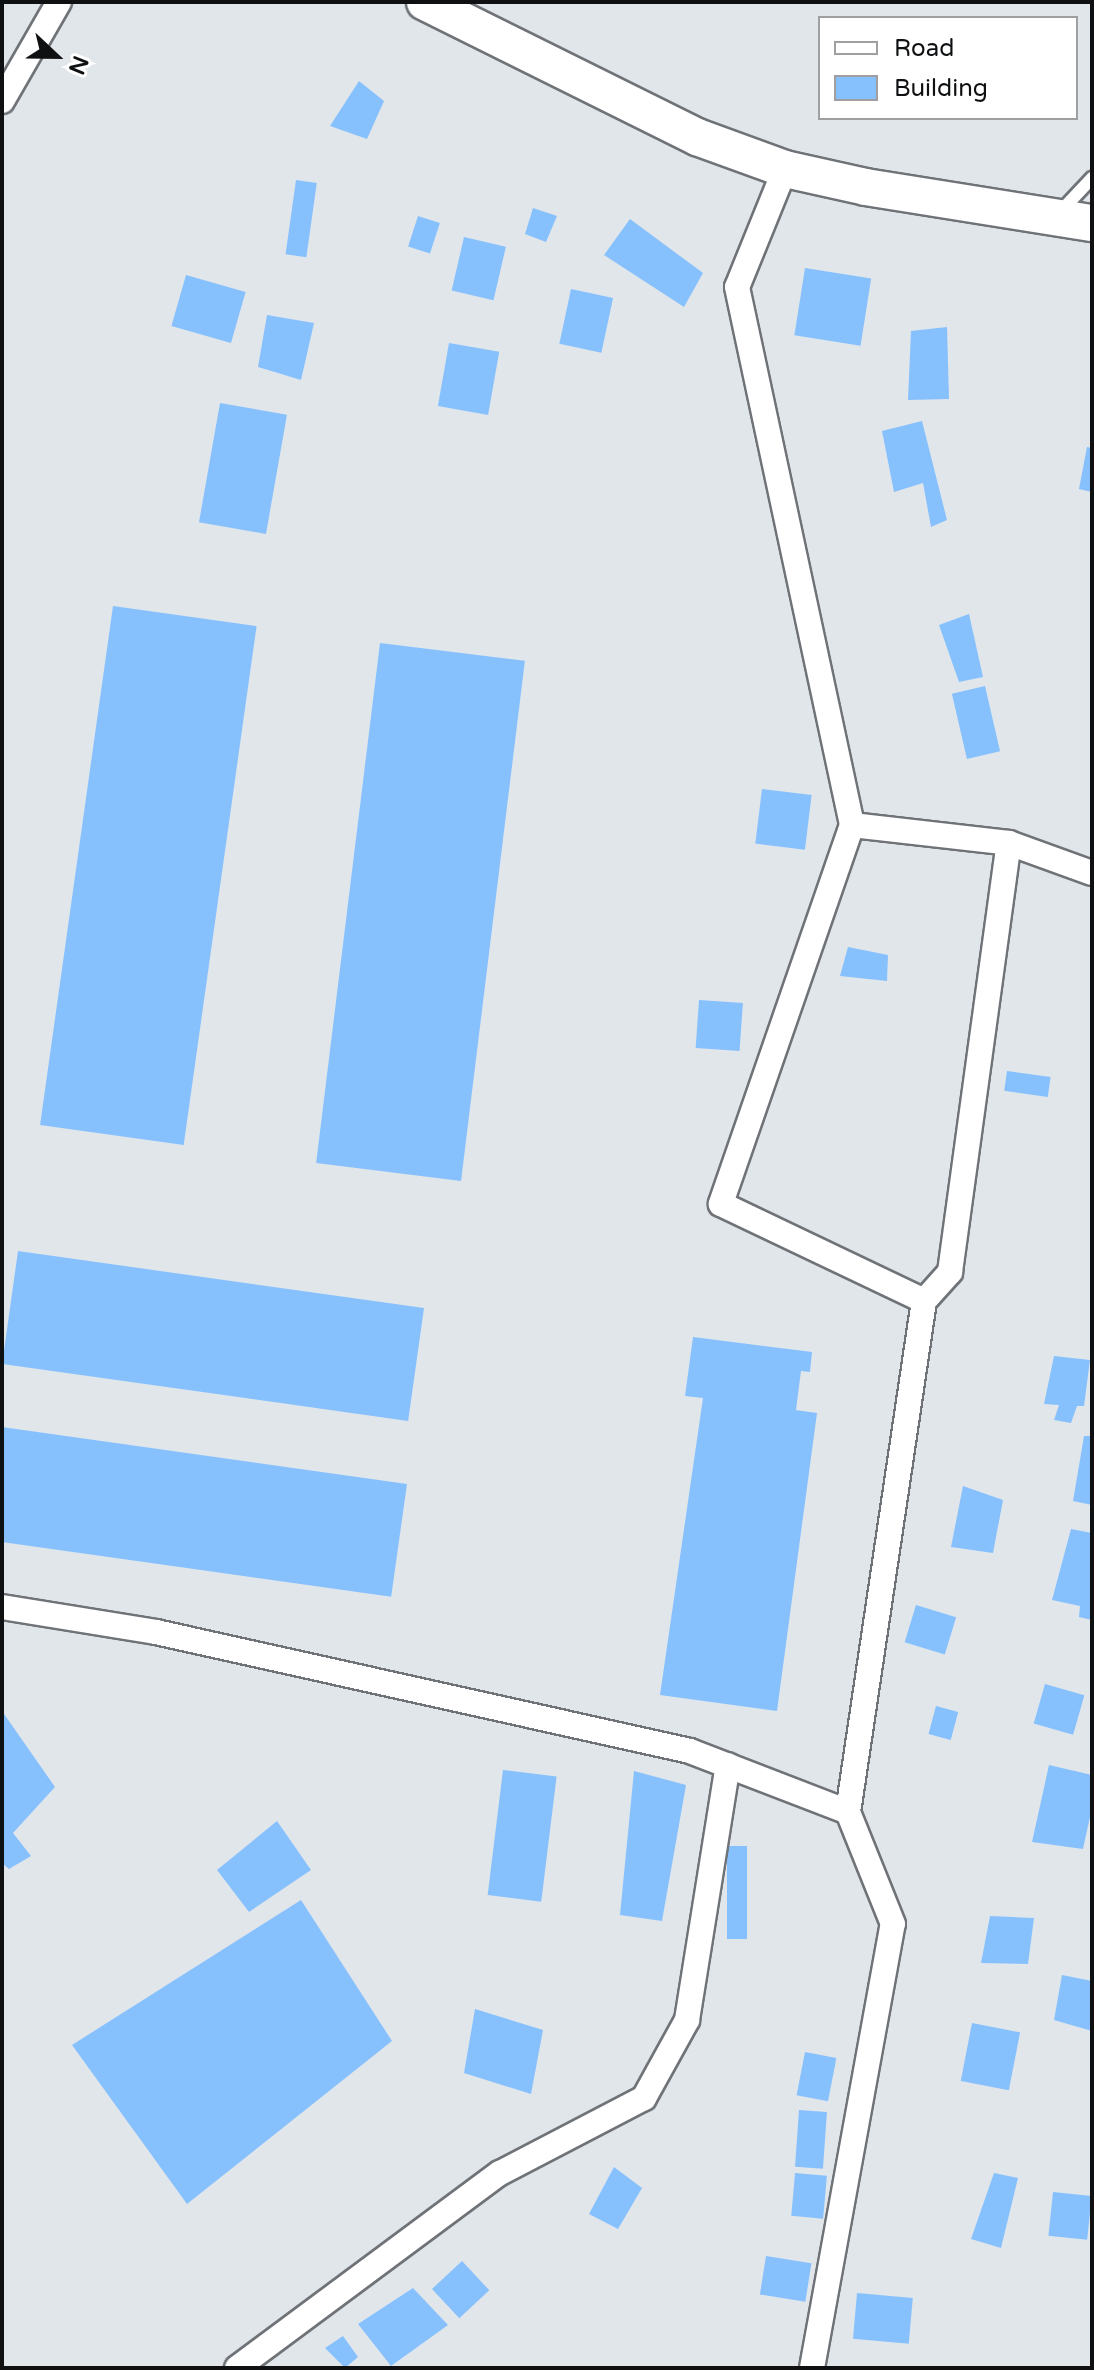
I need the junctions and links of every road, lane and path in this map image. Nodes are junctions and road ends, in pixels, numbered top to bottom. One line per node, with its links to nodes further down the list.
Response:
1 (59, 2): 3 (street)
2 (425, 2): 4 (street)
3 (2, 101)
4 (785, 169): 6 (street); 8 (street)
5 (1092, 178): 6 (lane)
6 (1055, 217): 7 (street)
7 (1092, 223)
8 (852, 825): 9 (street); 11 (street)
9 (1009, 843): 10 (street); 11 (street)
10 (1092, 873)
11 (924, 1301): 14 (street)
12 (2, 1607): 13 (street)
13 (728, 1765): 14 (street); 15 (street)
14 (848, 1812): 16 (street)
15 (237, 2368)
16 (812, 2368)

